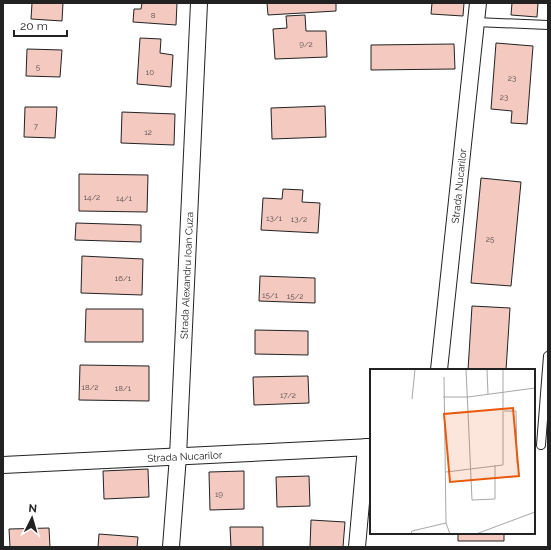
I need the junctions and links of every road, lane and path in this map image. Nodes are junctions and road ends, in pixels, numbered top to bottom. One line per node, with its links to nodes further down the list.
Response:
1 (199, 3): 9 (street, Strada Alexandru Ioan Cuza)
2 (478, 3): 3 (street, Strada Nucarilor)
3 (475, 22): 4 (lane); 6 (street, Strada Nucarilor)
4 (548, 25)
5 (548, 356): 7 (lane)
6 (439, 369)
7 (541, 445)
8 (368, 447): 9 (street, Strada Nucarilor); 12 (street, Strada Nucarilor)
9 (178, 456): 10 (street, Strada Nucarilor); 11 (street, Strada Alexandru Ioan Cuza)
10 (3, 465)
11 (171, 547)
12 (357, 547)

